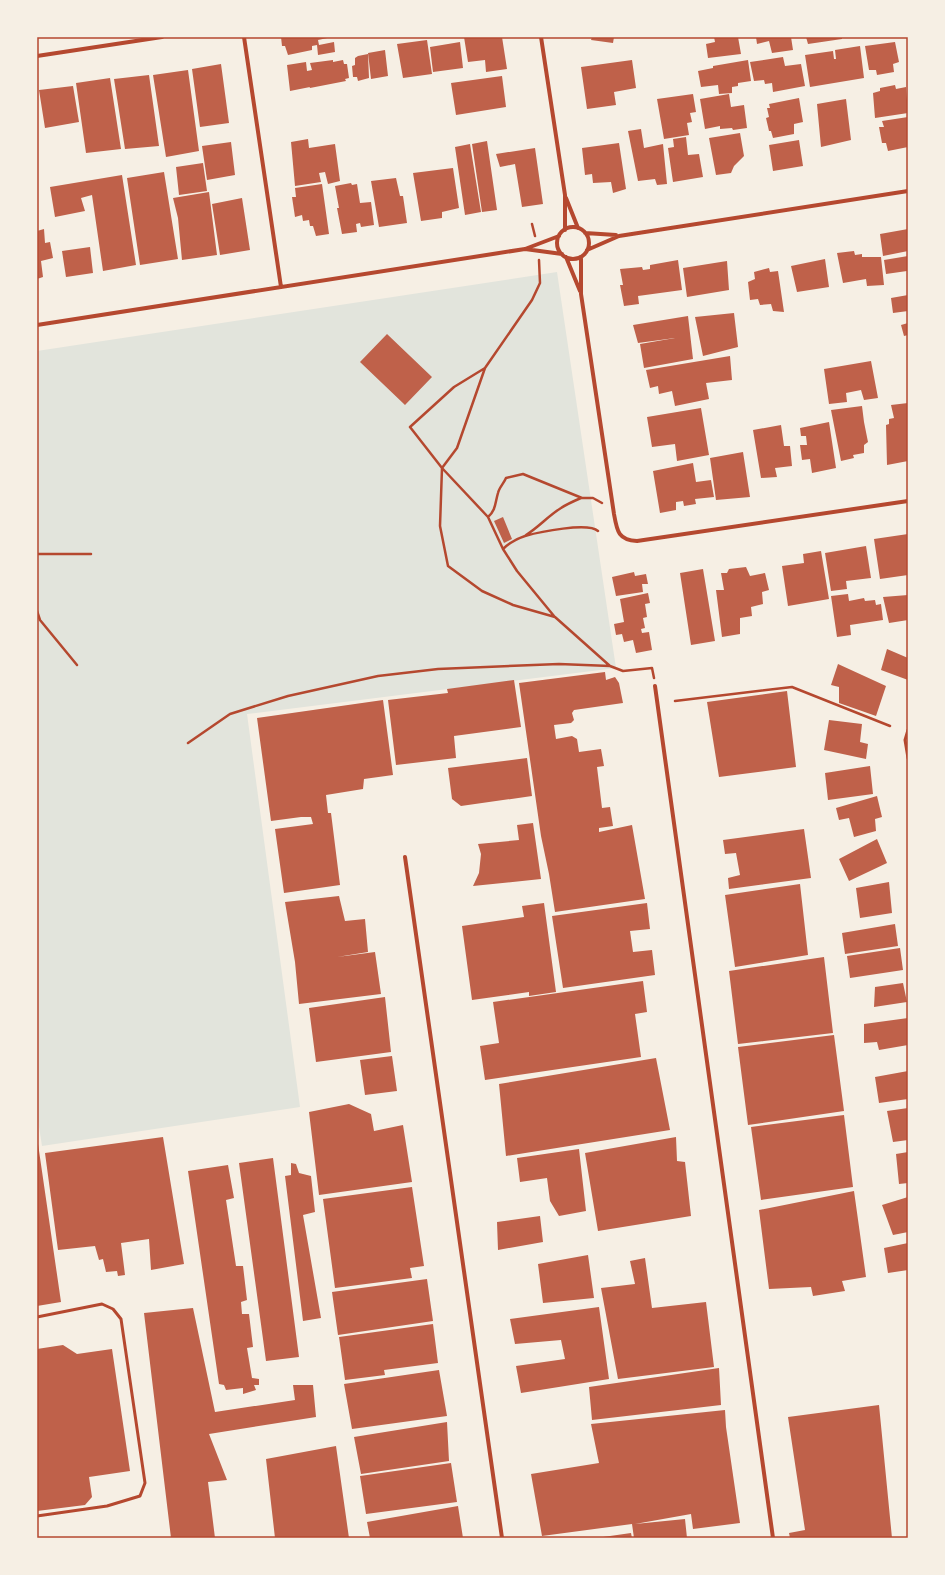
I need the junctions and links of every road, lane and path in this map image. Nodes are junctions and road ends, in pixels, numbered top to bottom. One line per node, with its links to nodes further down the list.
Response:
1 (162, 37): 4 (street)
2 (244, 37): 19 (street)
3 (541, 37): 6 (street)
4 (37, 56)
5 (908, 191): 12 (street)
6 (566, 195): 8 (street); 9 (street)
7 (532, 224): 13 (path)
8 (578, 228): 9 (street); 10 (street)
9 (565, 230): 11 (street)
10 (585, 233): 12 (street); 15 (street)
11 (559, 236): 13 (street); 17 (street)
12 (618, 236): 15 (street)
13 (536, 245): 14 (street)
14 (525, 249): 16 (street); 19 (street)
15 (587, 250): 18 (street)
16 (538, 251): 17 (street); 22 (path)
17 (564, 255): 18 (street); 20 (street)
18 (581, 257): 20 (street)
19 (281, 287): 21 (street)
20 (581, 294): 26 (street)
21 (37, 325)
22 (485, 368): 23 (path); 23 (path)
23 (442, 468): 27 (path); 34 (path)
24 (582, 498): 26 (path); 27 (path); 29 (path)
25 (908, 501): 26 (street)
26 (614, 514)
27 (488, 518): 30 (path)
28 (598, 531): 29 (path)
29 (524, 536): 30 (path)
30 (503, 549): 34 (path)
31 (37, 554): 32 (path)
32 (91, 554)
33 (37, 611): 35 (path)
34 (555, 617): 36 (path)
35 (77, 665)
36 (610, 666): 37 (path); 41 (path)
37 (655, 686): 47 (street)
38 (675, 701): 39 (path)
39 (890, 726)
40 (908, 730): 42 (lane)
41 (188, 742)
42 (908, 758)
43 (406, 857): 46 (street)
44 (37, 1317): 45 (lane)
45 (37, 1516)
46 (502, 1538)
47 (773, 1538)

